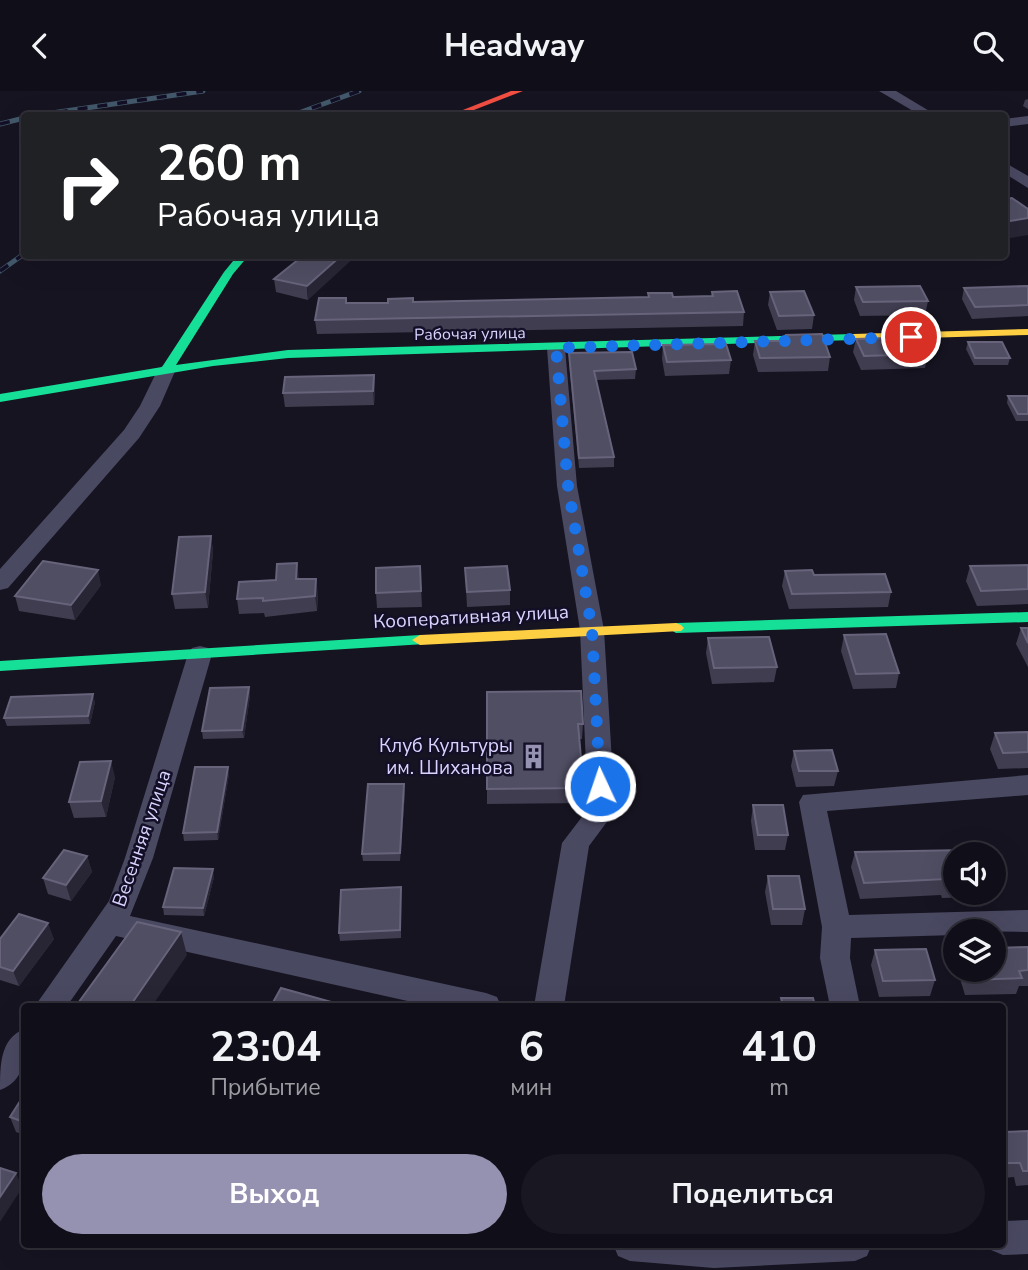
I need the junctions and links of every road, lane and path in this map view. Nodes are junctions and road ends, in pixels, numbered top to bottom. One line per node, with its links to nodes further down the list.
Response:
1 (519, 91): 3 (street)
2 (886, 91): 4 (street)
3 (462, 112)
4 (924, 112)
5 (1028, 120): 6 (street)
6 (1008, 122)
7 (1008, 169): 8 (street)
8 (1028, 183)
9 (240, 259): 12 (street)
10 (1028, 332): 11 (street, Рабочая улица)
11 (556, 348): 12 (street, Рабочая улица); 16 (street)
12 (167, 369): 13 (street, Рабочая улица); 14 (street)
13 (0, 398)
14 (0, 583)
15 (1028, 617): 16 (street, Кооперативная улица)
16 (592, 630): 17 (street, Кооперативная улица); 25 (street)
17 (200, 654): 18 (street, Кооперативная улица); 21 (street, Весенняя улица)
18 (0, 666)
19 (1028, 785): 22 (street)
20 (1028, 921): 22 (street)
21 (109, 923): 23 (street, Весенняя улица); 24 (street)
22 (836, 927): 26 (street)
23 (52, 1003)
24 (472, 1003)
25 (549, 1003)
26 (844, 1003)
27 (21, 1046): 28 (street)
28 (0, 1076)
29 (1028, 1237): 30 (street)
30 (1006, 1238)
31 (652, 1248): 32 (street)
32 (799, 1248)

